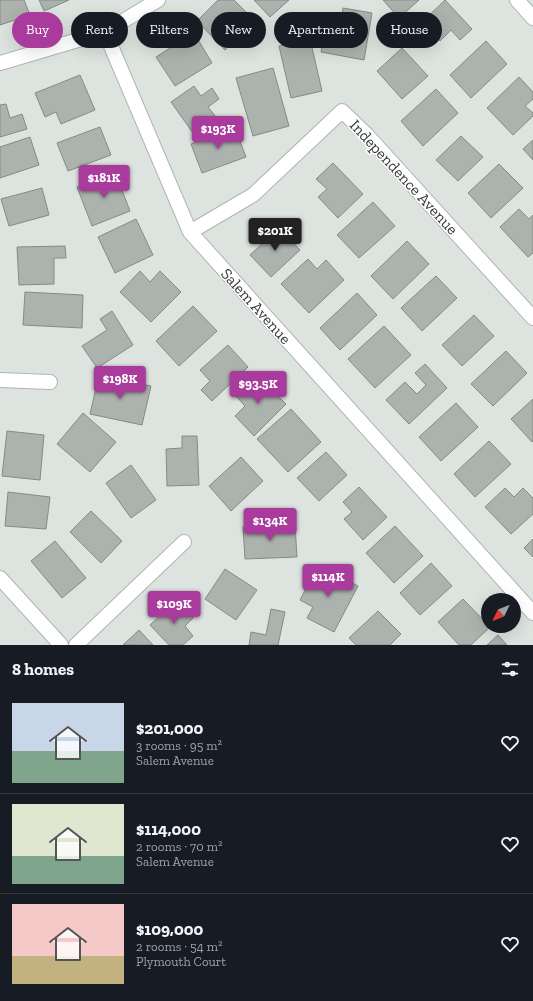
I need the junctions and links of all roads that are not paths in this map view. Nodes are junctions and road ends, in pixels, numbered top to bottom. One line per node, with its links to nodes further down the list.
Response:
1 (158, 0): 3 (street)
2 (517, 0): 4 (street)
3 (128, 18)
4 (533, 18)
5 (71, 42): 7 (street)
6 (111, 48): 8 (street, Salem Avenue)
7 (0, 63)
8 (190, 232): 9 (street, Independence Avenue); 14 (street, Salem Avenue)
9 (533, 318)
10 (0, 380): 11 (street)
11 (50, 382)
12 (184, 542): 16 (street)
13 (0, 578): 15 (street)
14 (533, 613)
15 (61, 645)
16 (76, 645)

